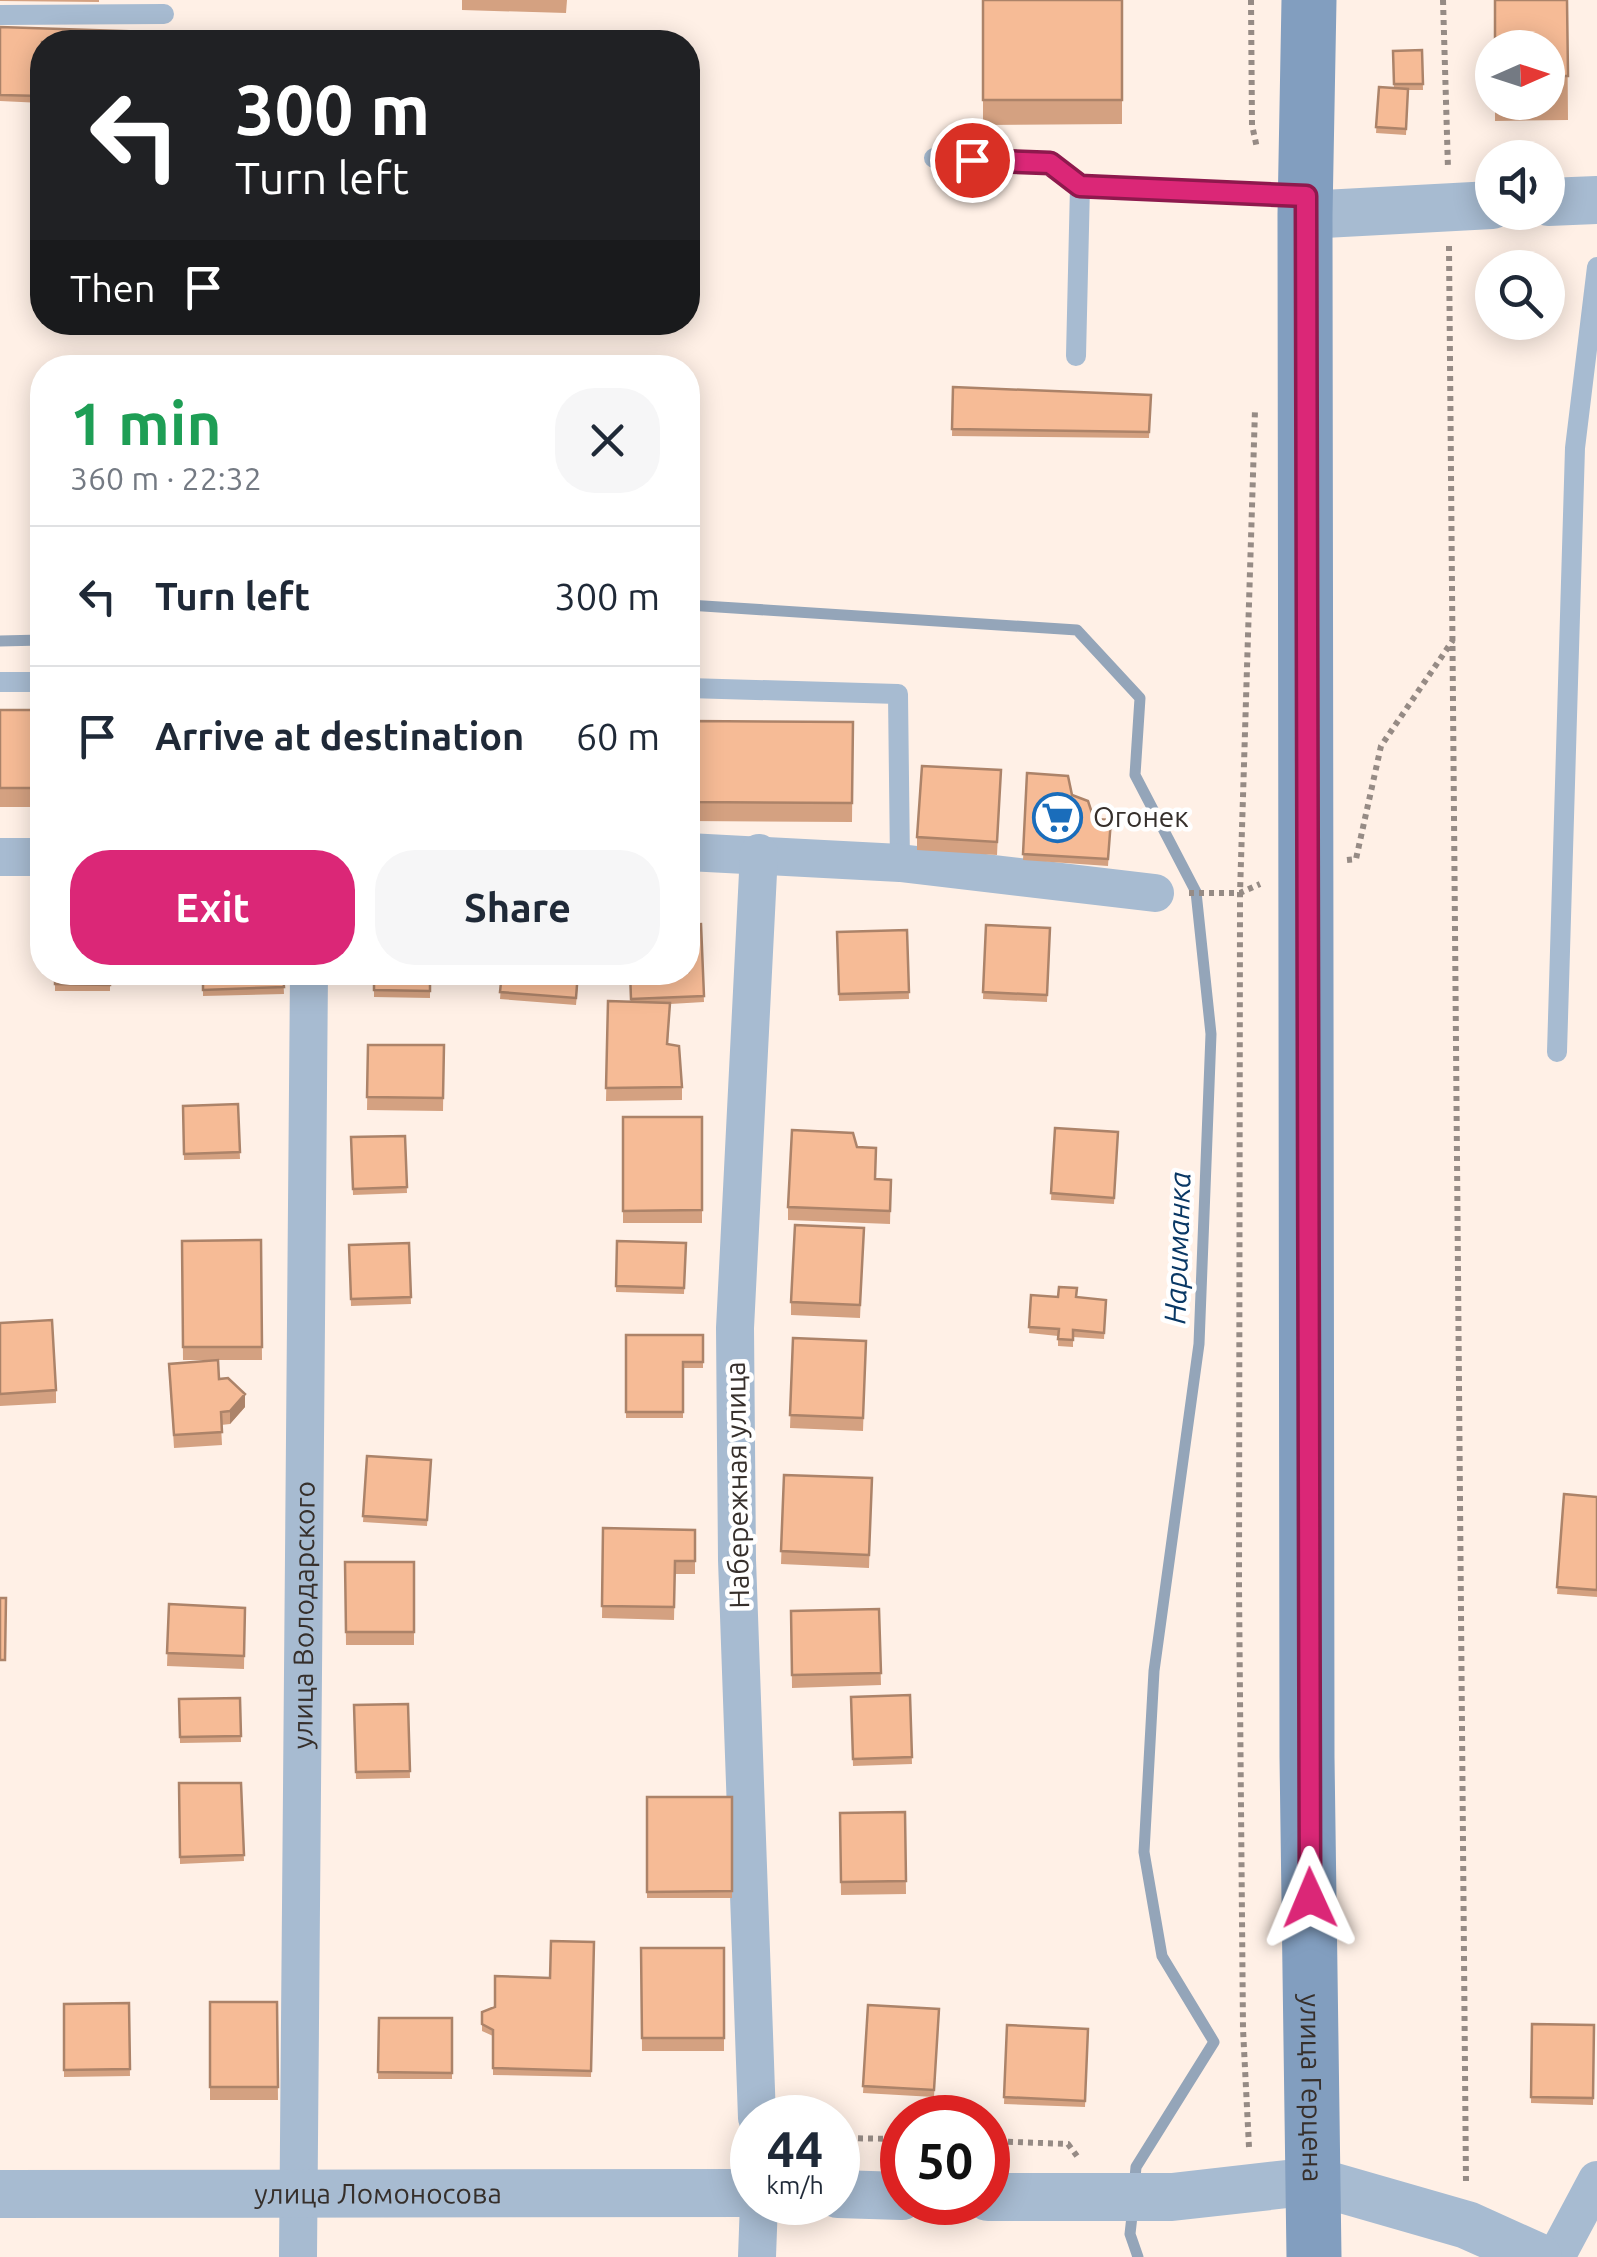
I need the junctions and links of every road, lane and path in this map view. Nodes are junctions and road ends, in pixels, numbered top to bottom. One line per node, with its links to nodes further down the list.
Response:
1 (1251, 0): 10 (path)
2 (1309, 0): 10 (main road, улица Герцена)
3 (1443, 0): 11 (path)
4 (164, 14): 5 (lane)
5 (0, 15)
6 (934, 158): 7 (lane)
7 (1080, 186): 10 (lane); 13 (lane)
8 (1597, 200): 9 (street)
9 (1565, 201)
10 (1291, 202): 11 (street); 23 (main road, улица Герцена)
11 (1471, 207): 15 (path)
12 (1597, 267): 28 (lane)
13 (1076, 356)
14 (1256, 399): 26 (path)
15 (1453, 640): 23 (path); 38 (path)
16 (0, 682): 17 (lane)
17 (30, 682)
18 (700, 688): 24 (lane)
19 (700, 852): 20 (street)
20 (760, 853): 24 (street); 29 (street, Набережная улица)
21 (0, 857): 22 (street)
22 (30, 857)
23 (1308, 862): 32 (main road, улица Герцена)
24 (900, 864): 25 (street)
25 (1154, 893): 26 (path)
26 (1240, 893): 30 (path)
27 (308, 985): 33 (street, улица Володарского)
28 (1557, 1052)
29 (756, 2095)
30 (1238, 2159)
31 (1597, 2180): 43 (street)
32 (1314, 2182): 36 (street); 38 (street); 41 (main road, улица Герцена)
33 (298, 2193): 34 (street, улица Ломоносова); 35 (street, улица Ломоносова); 39 (street, улица Володарского)
34 (730, 2193)
35 (0, 2194)
36 (1010, 2197)
37 (758, 2225): 40 (street)
38 (1466, 2225): 42 (street)
39 (298, 2257)
40 (757, 2257)
41 (1314, 2257)
42 (1538, 2257)
43 (1556, 2257)

